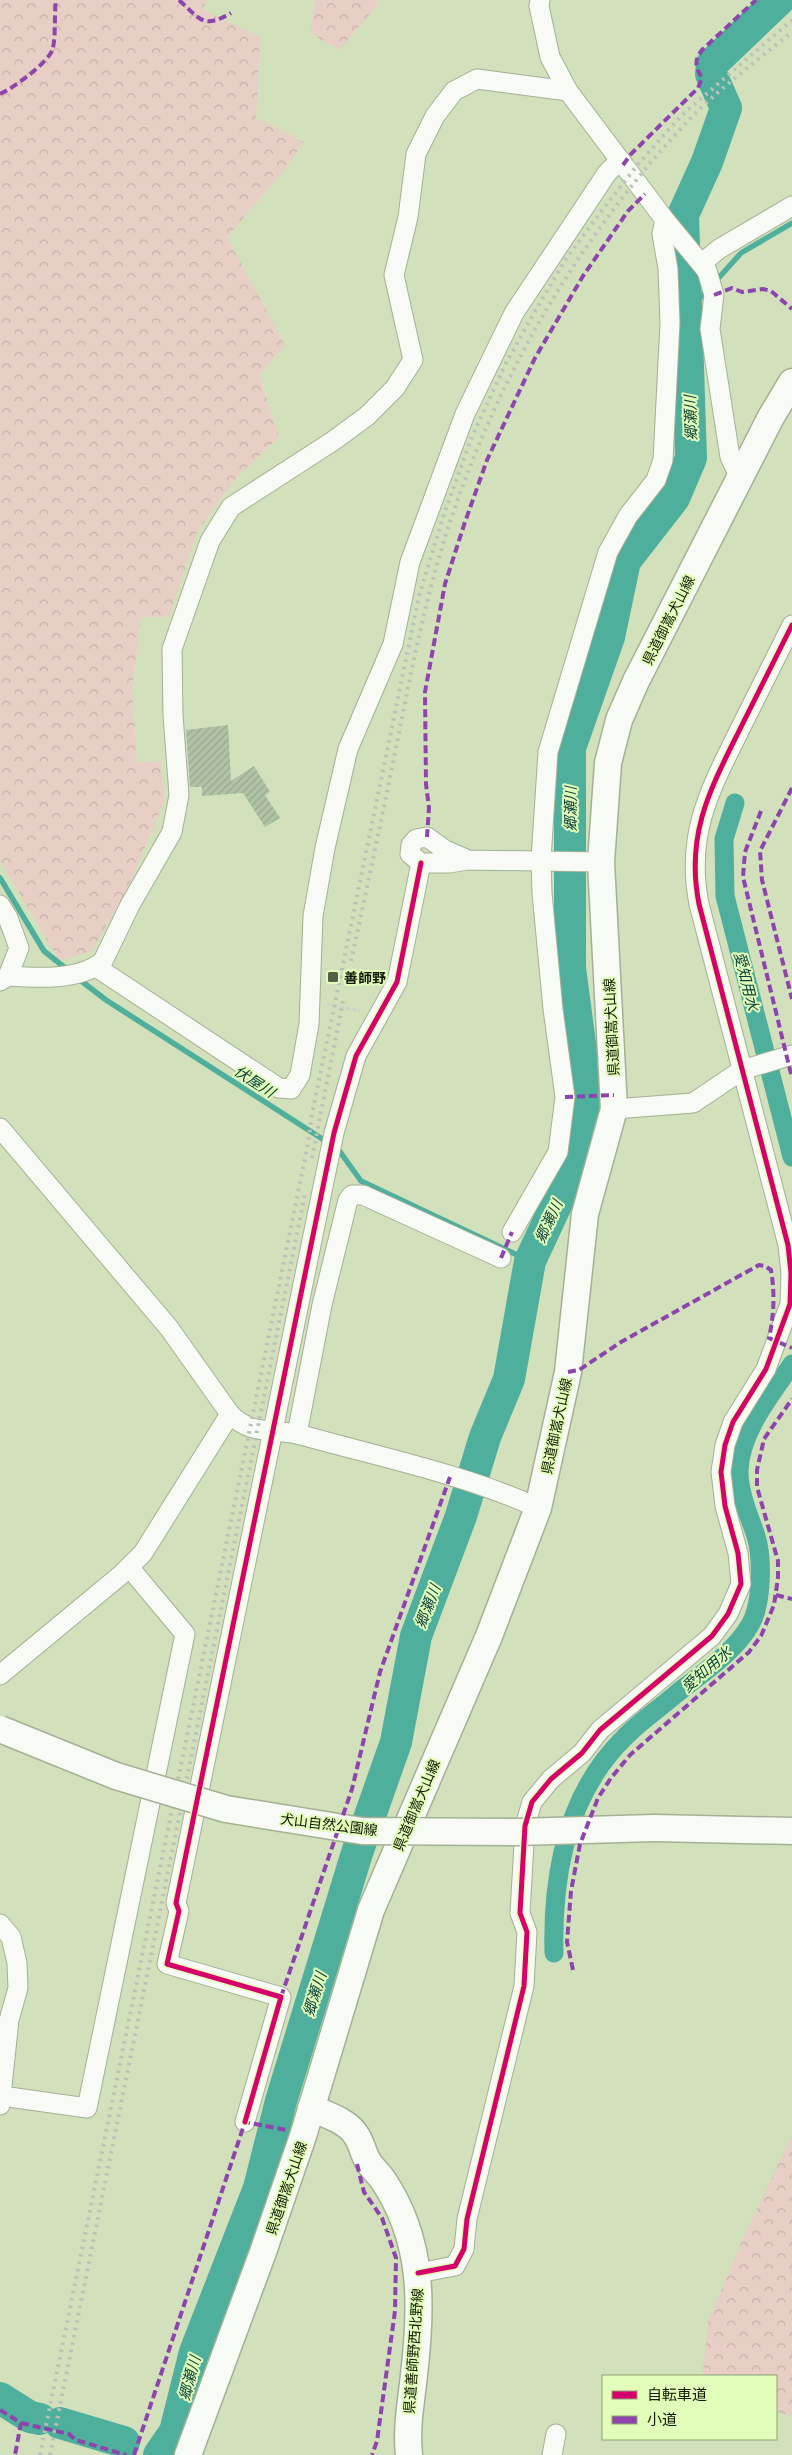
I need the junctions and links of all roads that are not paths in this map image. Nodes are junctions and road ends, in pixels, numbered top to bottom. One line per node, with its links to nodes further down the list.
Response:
1 (540, 0): 2 (street)
2 (568, 91): 3 (street); 15 (street)
3 (620, 160): 5 (street); 15 (street)
4 (792, 206): 6 (street)
5 (668, 223): 6 (street); 11 (street)
6 (704, 267): 8 (street)
7 (792, 382): 8 (main road, 県道御嵩犬山線)
8 (741, 480): 12 (main road, 県道御嵩犬山線)
9 (792, 625): 18 (street)
10 (468, 860): 11 (street); 13 (street); 13 (street)
11 (541, 860): 12 (street); 21 (street)
12 (594, 862): 19 (main road, 県道御嵩犬山線)
13 (421, 863): 24 (street)
14 (0, 905): 16 (street)
15 (96, 967): 16 (street)
16 (4, 979)
17 (789, 1056): 18 (street)
18 (742, 1070): 19 (street); 35 (street)
19 (614, 1109): 26 (main road, 県道御嵩犬山線)
20 (0, 1128): 23 (street)
21 (512, 1232)
22 (502, 1258): 25 (street)
23 (230, 1414): 24 (street); 27 (street)
24 (275, 1431): 25 (street); 34 (street)
25 (297, 1434): 26 (street)
26 (538, 1508): 33 (main road, 県道御嵩犬山線)
27 (129, 1567): 28 (street); 32 (street)
28 (0, 1675)
29 (0, 1729): 30 (main road, 犬山自然公園線, bridge)
30 (792, 1831)
31 (0, 1924): 32 (street)
32 (1, 2101)
33 (311, 2108): 35 (main road, 県道善師野西北野線); 37 (main road, 県道御嵩犬山線)
34 (245, 2122)
35 (418, 2273): 38 (main road, 県道善師野西北野線)
36 (556, 2434): 39 (street)
37 (188, 2455)
38 (409, 2455)
39 (552, 2455)

